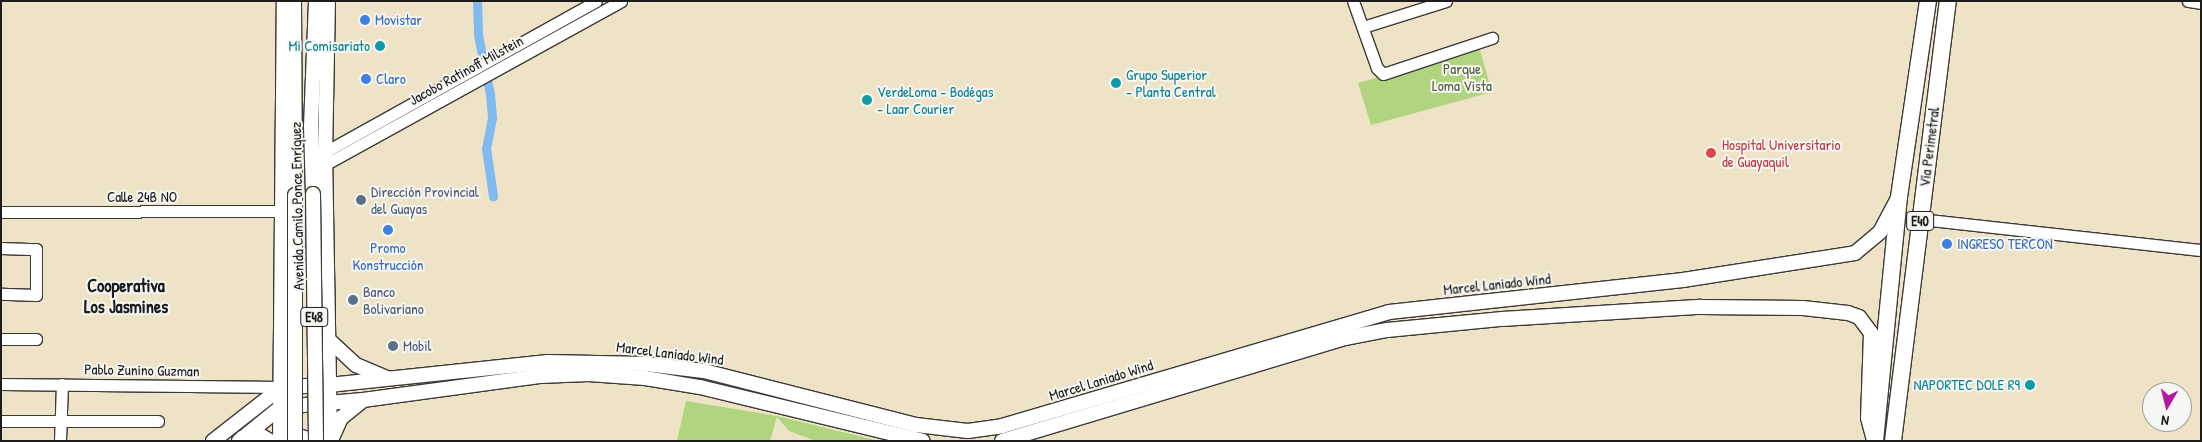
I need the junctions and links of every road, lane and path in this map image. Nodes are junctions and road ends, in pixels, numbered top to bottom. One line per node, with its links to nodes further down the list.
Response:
1 (284, 1): 17 (main road, Avenida Camilo Ponce Enríquez / E48)
2 (294, 1): 15 (main road, Avenida Camilo Ponce Enríquez / E48)
3 (316, 1): 16 (main road, Avenida Camilo Ponce Enríquez / E48)
4 (328, 1): 19 (main road, Avenida Camilo Ponce Enríquez / E48)
5 (596, 1): 19 (street, Jacobo Ratinoff Milstein)
6 (621, 1): 19 (street, Jacobo Ratinoff Milstein)
7 (1353, 1): 13 (street)
8 (1446, 1): 13 (street)
9 (1928, 1): 21 (highway, Vía Perimetral / E40)
10 (1948, 1): 24 (highway, Vía Perimetral / E40)
11 (2188, 1): 12 (street)
12 (2201, 3)
13 (1363, 27): 14 (street)
14 (1492, 38)
15 (295, 105): 17 (main road); 18 (main road, Avenida Camilo Ponce Enríquez / E48)
16 (311, 126): 19 (main road); 20 (main road, Avenida Camilo Ponce Enríquez / E48)
17 (282, 133): 18 (main road); 22 (main road, Avenida Camilo Ponce Enríquez / E48)
18 (295, 153): 50 (main road, Avenida Camilo Ponce Enríquez / E48, bridge)
19 (325, 158): 20 (main road); 30 (main road, Avenida Camilo Ponce Enríquez / E48)
20 (313, 193): 51 (main road, Avenida Camilo Ponce Enríquez / E48, bridge)
21 (1899, 197): 43 (main road, Marcel Laniado Wind); 55 (highway, Vía Perimetral / E40)
22 (282, 211): 23 (street, Calle 24B NO); 35 (main road, Avenida Camilo Ponce Enríquez / E48)
23 (1, 212)
24 (1920, 219): 26 (street); 56 (highway, Vía Perimetral / E40)
25 (1, 248): 27 (street)
26 (2201, 250)
27 (1, 294)
28 (1, 339): 29 (street)
29 (36, 339)
30 (329, 340): 31 (main road); 34 (main road, Avenida Camilo Ponce Enríquez / E48)
31 (392, 379): 34 (main road, Marcel Laniado Wind); 42 (main road, Marcel Laniado Wind)
32 (1, 384): 33 (street, Pablo Zunino Guzman)
33 (62, 384): 35 (street, Pablo Zunino Guzman); 41 (street)
34 (329, 385): 35 (main road, Marcel Laniado Wind); 37 (main road, Avenida Camilo Ponce Enríquez / E48)
35 (282, 386): 38 (main road, Avenida Camilo Ponce Enríquez / E48); 46 (main road)
36 (363, 400): 37 (main road, Marcel Laniado Wind); 42 (main road, Marcel Laniado Wind); 52 (main road)
37 (329, 403): 38 (main road, Marcel Laniado Wind); 52 (main road, Avenida Camilo Ponce Enríquez / E48)
38 (282, 407): 44 (main road); 48 (main road, Avenida Camilo Ponce Enríquez / E48)
39 (1, 421): 41 (street)
40 (158, 421): 41 (street)
41 (61, 422): 45 (street)
42 (887, 430): 43 (main road, Marcel Laniado Wind)
43 (904, 433): 53 (main road, Marcel Laniado Wind)
44 (240, 440): 47 (main road)
45 (60, 441)
46 (213, 441)
47 (270, 441)
48 (280, 441)
49 (290, 441): 51 (main road)
50 (295, 441)
51 (316, 441)
52 (330, 441)
53 (923, 441)
54 (1002, 441): 55 (main road, Marcel Laniado Wind)
55 (1875, 441)
56 (1893, 441)

